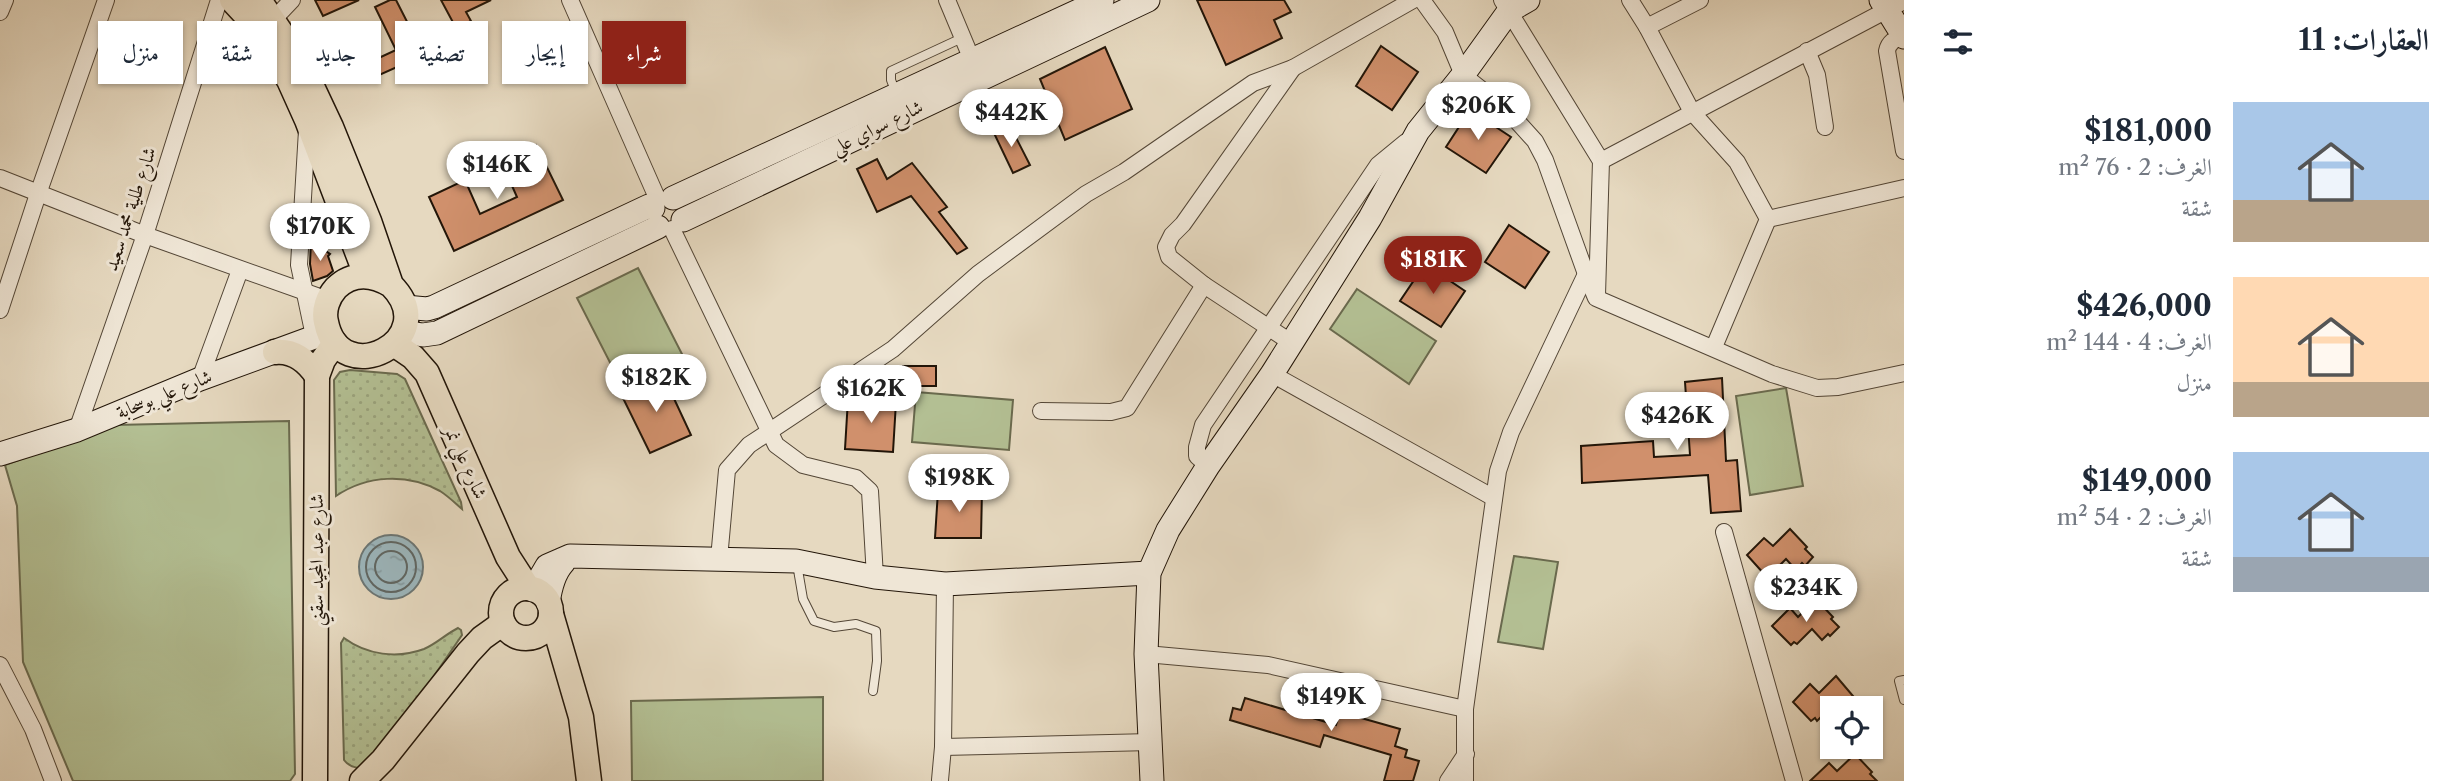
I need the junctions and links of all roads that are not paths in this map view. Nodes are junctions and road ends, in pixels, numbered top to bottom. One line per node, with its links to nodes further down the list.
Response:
1 (5, 0): 16 (street)
2 (106, 0): 34 (street)
3 (219, 0): 37 (street, شارع طلية محمد سعيد)
4 (232, 0): 17 (main road)
5 (292, 0): 17 (street)
6 (570, 0): 35 (street)
7 (947, 0): 20 (street)
8 (1102, 0): 23 (main road, شارع سواي علي)
9 (1148, 0): 23 (main road, شارع سواي علي)
10 (1413, 0): 22 (street)
11 (1422, 0): 24 (street)
12 (1630, 0): 18 (street)
13 (1700, 0): 18 (street)
14 (1891, 3): 19 (main road); 21 (street)
15 (1513, 4): 24 (main road); 31 (street)
16 (0, 12)
17 (263, 16): 27 (main road); 41 (main road)
18 (1647, 27): 26 (street)
19 (1904, 36): 30 (street)
20 (962, 37): 23 (street); 25 (lane)
21 (1807, 51): 26 (street); 28 (street)
22 (1293, 68): 42 (street); 59 (street)
23 (977, 70): 25 (main road, شارع سواي علي); 35 (main road, شارع سواي علي)
24 (1463, 75): 29 (main road); 39 (street)
25 (897, 95): 35 (main road, شارع سواي علي)
26 (1692, 112): 31 (street); 36 (street)
27 (307, 120): 40 (main road); 43 (street)
28 (1825, 127)
29 (1418, 131): 48 (street); 50 (main road)
30 (1904, 150)
31 (1601, 161): 44 (street)
32 (0, 178): 34 (street)
33 (1904, 188): 36 (street)
34 (38, 194): 37 (street); 46 (street)
35 (666, 214): 47 (main road, شارع سواي علي); 59 (street)
36 (1768, 219): 51 (street)
37 (145, 235): 38 (street); 58 (street, شارع طلية محمد سعيد)
38 (240, 270): 43 (street); 56 (street)
39 (1586, 274): 44 (street); 62 (street)
40 (366, 275): 41 (main road); 45 (main road)
41 (391, 285): 47 (main road)
42 (1204, 285): 48 (street); 57 (street)
43 (303, 290): 45 (street); 49 (street)
44 (1597, 298): 51 (street)
45 (328, 300): 49 (main road)
46 (1, 301)
47 (401, 328): 49 (main road); 69 (main road, شارع علي نمر)
48 (1270, 329): 50 (street); 61 (street)
49 (326, 337): 52 (main road, شارع علي بوسحابة); 55 (main road, شارع عبد المجيد سقني)
50 (1292, 343): 54 (main road)
51 (1714, 347): 53 (street)
52 (275, 352): 55 (main road); 56 (main road, شارع علي بوسحابة)
53 (1904, 373)
54 (1272, 374): 61 (main road); 62 (street)
55 (317, 376): 83 (main road, شارع عبد المجيد سقني)
56 (200, 379): 58 (main road, شارع علي بوسحابة)
57 (1041, 411)
58 (77, 430): 60 (main road, شارع علي بوسحابة)
59 (770, 433): 64 (street); 67 (street)
60 (0, 454)
61 (1208, 466): 66 (main road)
62 (1494, 498): 77 (street)
63 (1724, 532): 90 (street)
64 (719, 559): 65 (main road); 69 (main road)
65 (796, 561): 67 (main road); 75 (lane)
66 (1149, 573): 68 (main road); 72 (main road)
67 (874, 577): 68 (main road)
68 (945, 583): 79 (street)
69 (540, 599): 70 (main road); 71 (main road); 86 (main road, شارع علي نمر)
70 (503, 623): 71 (main road); 84 (main road)
71 (534, 637): 85 (main road)
72 (1146, 654): 77 (street); 78 (main road)
73 (0, 665): 82 (street)
74 (1904, 680): 76 (lane)
75 (873, 691)
76 (1904, 700)
77 (1465, 709): 80 (street)
78 (1151, 742): 79 (street); 87 (main road)
79 (943, 747): 81 (street)
80 (1466, 754): 88 (street); 89 (street)
81 (940, 780)
82 (53, 781)
83 (315, 781)
84 (362, 781)
85 (576, 781)
86 (589, 781)
87 (1152, 781)
88 (1448, 781)
89 (1465, 781)
90 (1794, 781)

